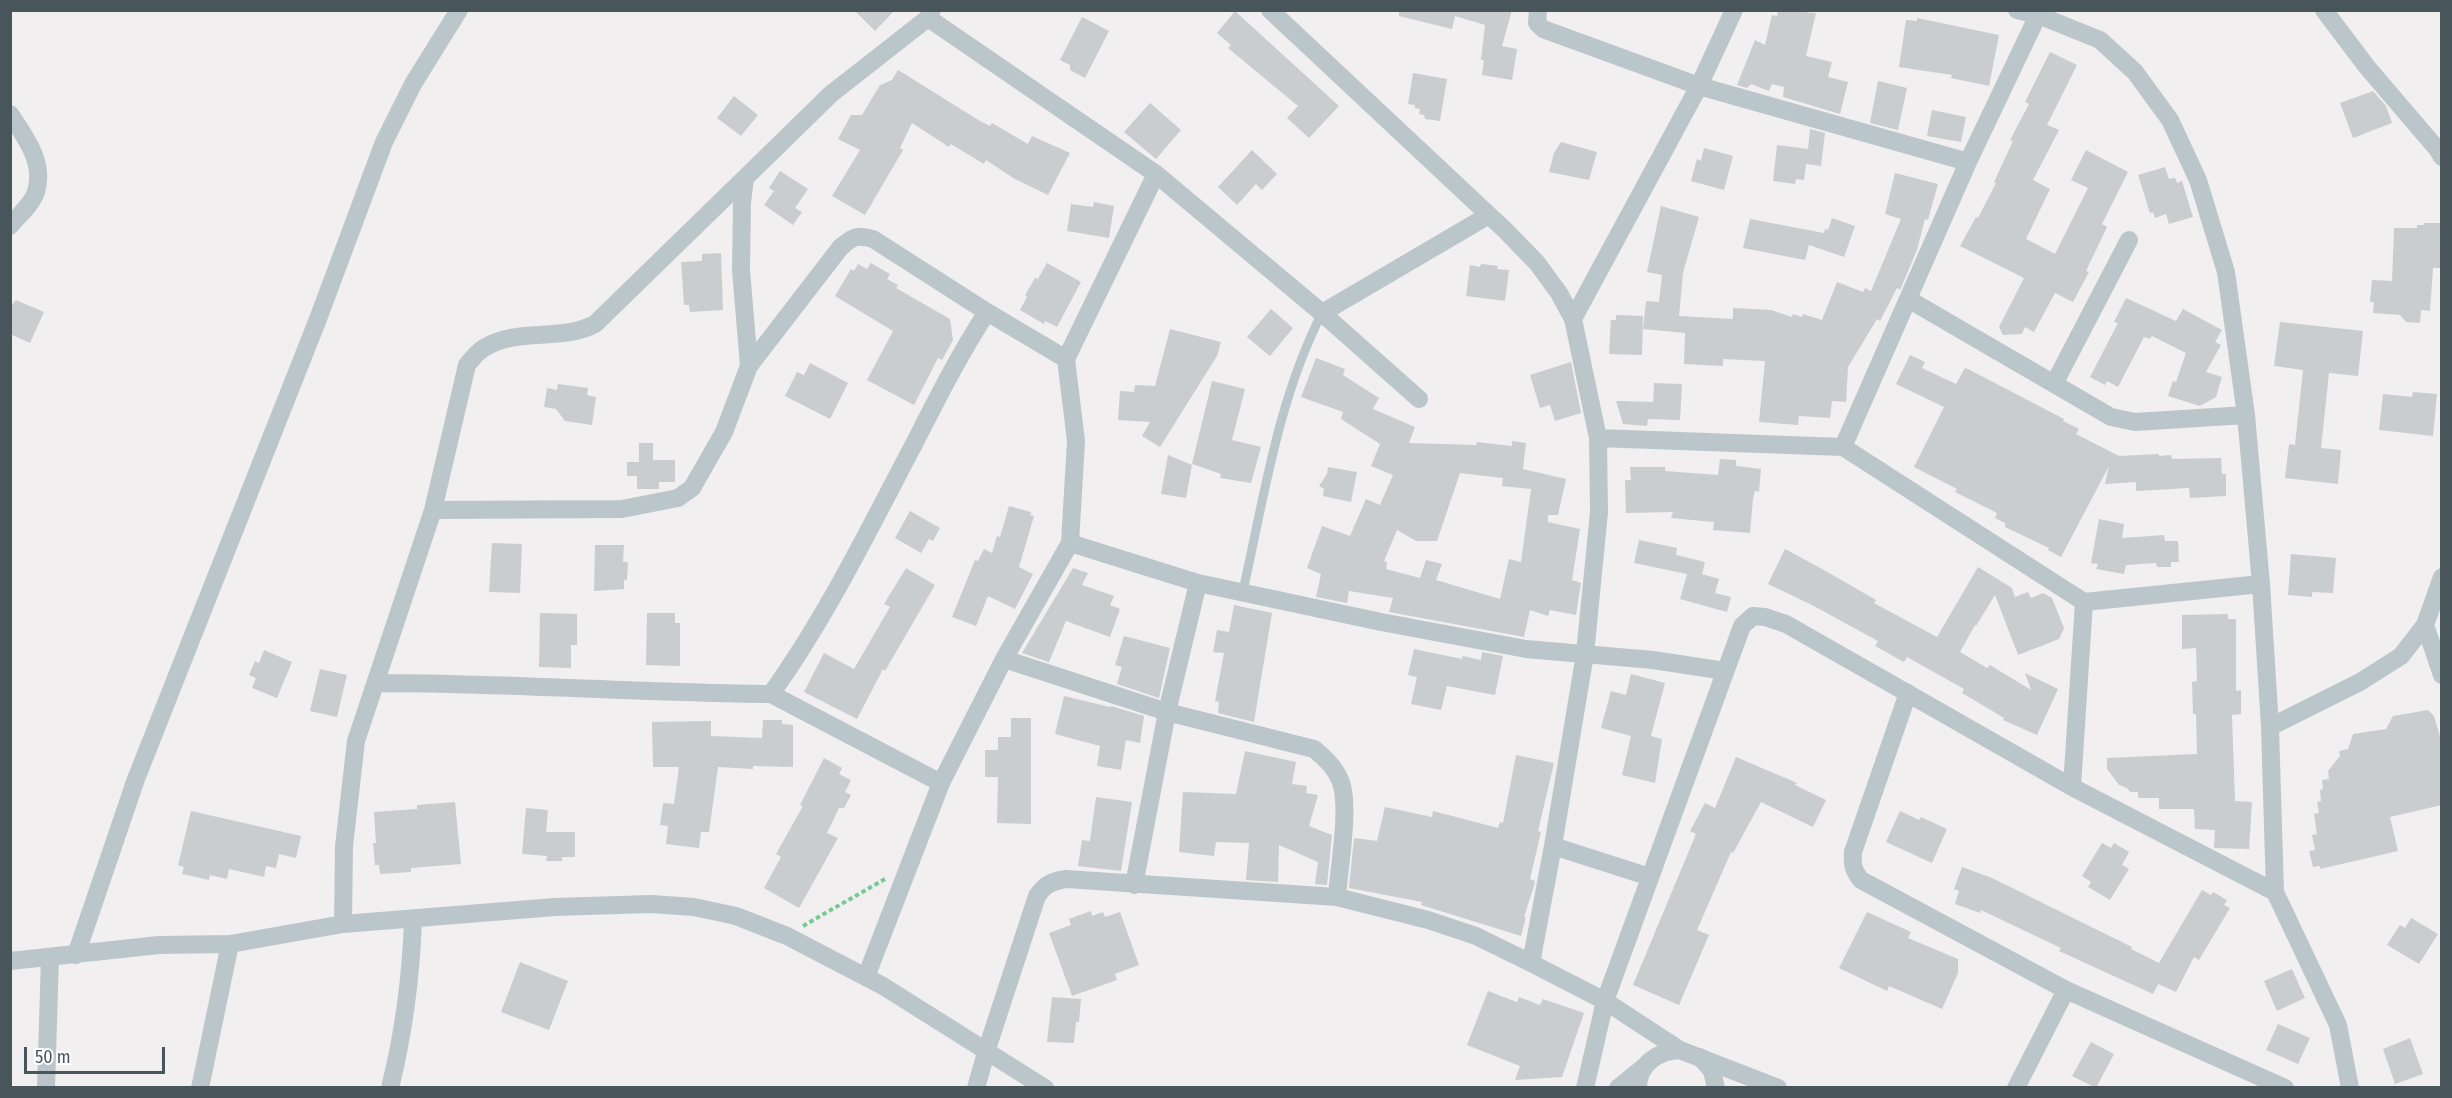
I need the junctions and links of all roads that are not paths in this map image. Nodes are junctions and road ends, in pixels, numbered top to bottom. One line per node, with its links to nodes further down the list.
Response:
1 (459, 10): 56 (street)
2 (1270, 10): 15 (street)
3 (1538, 10): 9 (street)
4 (1734, 10): 9 (street)
5 (2018, 10): 8 (street)
6 (2324, 10): 11 (street)
7 (930, 14): 13 (street); 14 (street)
8 (2038, 15): 12 (street); 26 (street)
9 (1699, 86): 12 (street); 21 (street)
10 (10, 114): 16 (street)
11 (2440, 152)
12 (1968, 162): 18 (street)
13 (1156, 174): 20 (street); 22 (street)
14 (746, 178): 23 (street); 29 (street)
15 (1489, 215): 20 (street); 21 (street)
16 (10, 226)
17 (2129, 240): 24 (street)
18 (1908, 298): 24 (street); 28 (street)
19 (987, 312): 22 (street); 23 (street); 43 (street)
20 (1322, 313): 25 (street); 34 (lane)
21 (1573, 319): 27 (street)
22 (1066, 359): 30 (street)
23 (749, 366): 29 (street)
24 (2054, 384): 26 (street)
25 (1419, 399)
26 (2246, 415): 33 (street)
27 (1598, 438): 28 (street); 37 (street)
28 (1843, 447): 35 (street)
29 (433, 510): 41 (street)
30 (1070, 543): 32 (street); 38 (street)
31 (2442, 577): 36 (street)
32 (1198, 583): 34 (street); 44 (street)
33 (2261, 584): 35 (street); 45 (street)
34 (1243, 591): 37 (street)
35 (2084, 602): 47 (street)
36 (2425, 625): 39 (street); 45 (street)
37 (1585, 654): 40 (street); 48 (street)
38 (1004, 659): 44 (street); 46 (street)
39 (2439, 663)
40 (1725, 671): 42 (street); 49 (street)
41 (377, 683): 43 (street); 54 (street)
42 (1908, 693): 47 (street); 61 (street)
43 (771, 694): 46 (street)
44 (1167, 712): 50 (street); 52 (street)
45 (2270, 727): 51 (street)
46 (941, 783): 60 (street)
47 (2072, 787): 51 (street)
48 (1553, 846): 49 (street); 59 (street)
49 (1650, 877): 62 (street)
50 (1134, 885): 52 (street); 63 (street)
51 (2275, 892): 79 (street)
52 (1337, 897): 59 (street)
53 (412, 920): 54 (street); 60 (street); 70 (street)
54 (343, 924): 55 (street)
55 (230, 944): 56 (street); 69 (street)
56 (76, 955): 57 (street)
57 (51, 957): 58 (street); 68 (street)
58 (10, 961)
59 (1531, 963): 62 (street)
60 (866, 977): 63 (street)
61 (2066, 990): 77 (street); 78 (street)
62 (1605, 1001): 64 (street); 72 (street)
63 (987, 1049): 67 (street); 71 (street)
64 (1680, 1050): 65 (street); 66 (street)
65 (1700, 1057): 75 (street); 76 (street)
66 (1645, 1066): 73 (street); 74 (street)
67 (1046, 1087)
68 (46, 1088)
69 (200, 1088)
70 (390, 1088)
71 (976, 1088)
72 (1585, 1088)
73 (1618, 1088)
74 (1638, 1088)
75 (1716, 1088)
76 (1778, 1088)
77 (2016, 1088)
78 (2285, 1088)
79 (2350, 1088)

